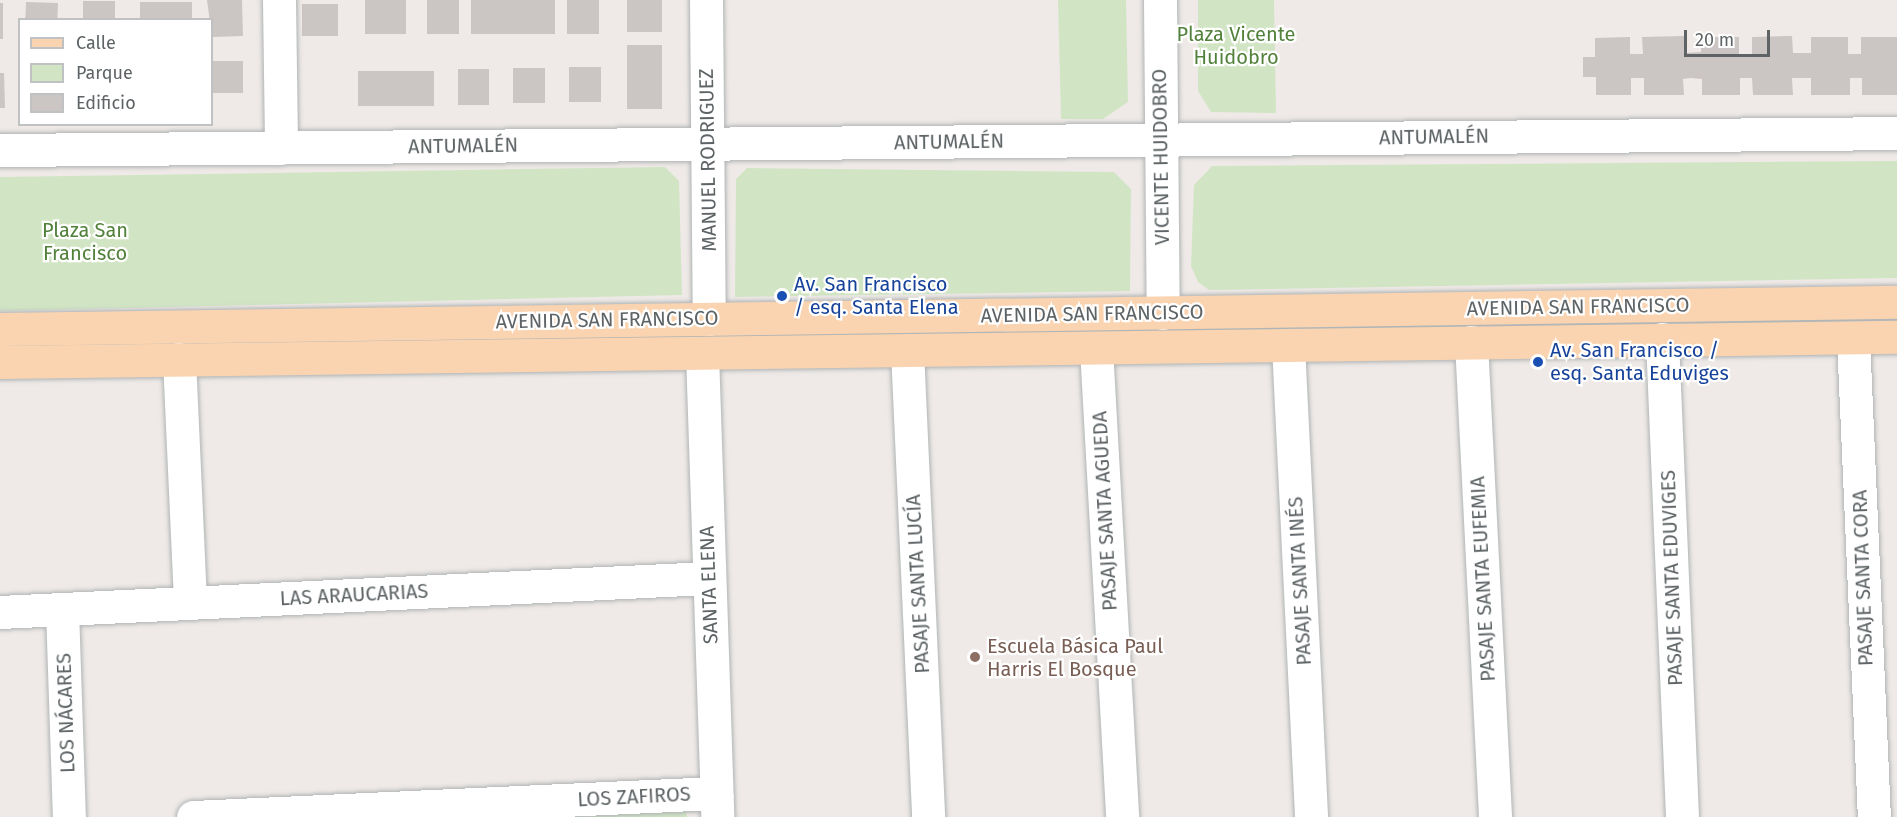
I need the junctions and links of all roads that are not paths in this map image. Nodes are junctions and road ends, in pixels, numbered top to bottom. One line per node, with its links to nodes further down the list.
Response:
1 (279, 0): 7 (street)
2 (706, 0): 6 (street, MANUEL RODRIGUEZ)
3 (1160, 0): 5 (street, VICENTE HUIDOBRO)
4 (1897, 133): 5 (street, ANTUMALÉN)
5 (1161, 140): 6 (street, ANTUMALÉN); 10 (street, VICENTE HUIDOBRO)
6 (708, 144): 7 (street, ANTUMALÉN); 11 (street, MANUEL RODRIGUEZ)
7 (280, 148): 8 (street, ANTUMALÉN)
8 (0, 150)
9 (1897, 302): 10 (main road, AVENIDA SAN FRANCISCO)
10 (1163, 313): 11 (main road, AVENIDA SAN FRANCISCO)
11 (709, 319): 12 (main road, AVENIDA SAN FRANCISCO)
12 (0, 329)
13 (1853, 338): 14 (main road, AVENIDA SAN FRANCISCO); 15 (main road, AVENIDA SAN FRANCISCO); 36 (street, PASAJE SANTA CORA)
14 (1897, 338)
15 (1662, 339): 16 (main road, AVENIDA SAN FRANCISCO); 35 (street, PASAJE SANTA EDUVIGES)
16 (1471, 342): 17 (main road, AVENIDA SAN FRANCISCO); 34 (street, PASAJE SANTA EUFEMIA)
17 (1288, 345): 18 (main road, AVENIDA SAN FRANCISCO); 33 (street, PASAJE SANTA INÉS)
18 (1096, 348): 19 (main road, AVENIDA SAN FRANCISCO); 32 (street, PASAJE SANTA AGUEDA)
19 (907, 350): 20 (main road, AVENIDA SAN FRANCISCO); 31 (street, PASAJE SANTA LUCÍA)
20 (702, 353): 21 (main road, AVENIDA SAN FRANCISCO); 23 (street, SANTA ELENA)
21 (179, 360): 22 (main road, AVENIDA SAN FRANCISCO); 24 (street)
22 (0, 362)
23 (709, 578): 24 (street, LAS ARAUCARIAS); 27 (street, SANTA ELENA)
24 (190, 602): 25 (street, LAS ARAUCARIAS)
25 (62, 609): 26 (street, LAS ARAUCARIAS); 29 (street, LOS NÁCARES)
26 (0, 612)
27 (716, 805): 28 (street, LOS ZAFIROS)
28 (352, 813): 30 (street, LOS ZAFIROS)
29 (69, 817)
30 (193, 817)
31 (928, 817)
32 (1122, 817)
33 (1311, 817)
34 (1495, 817)
35 (1682, 817)
36 (1874, 817)

